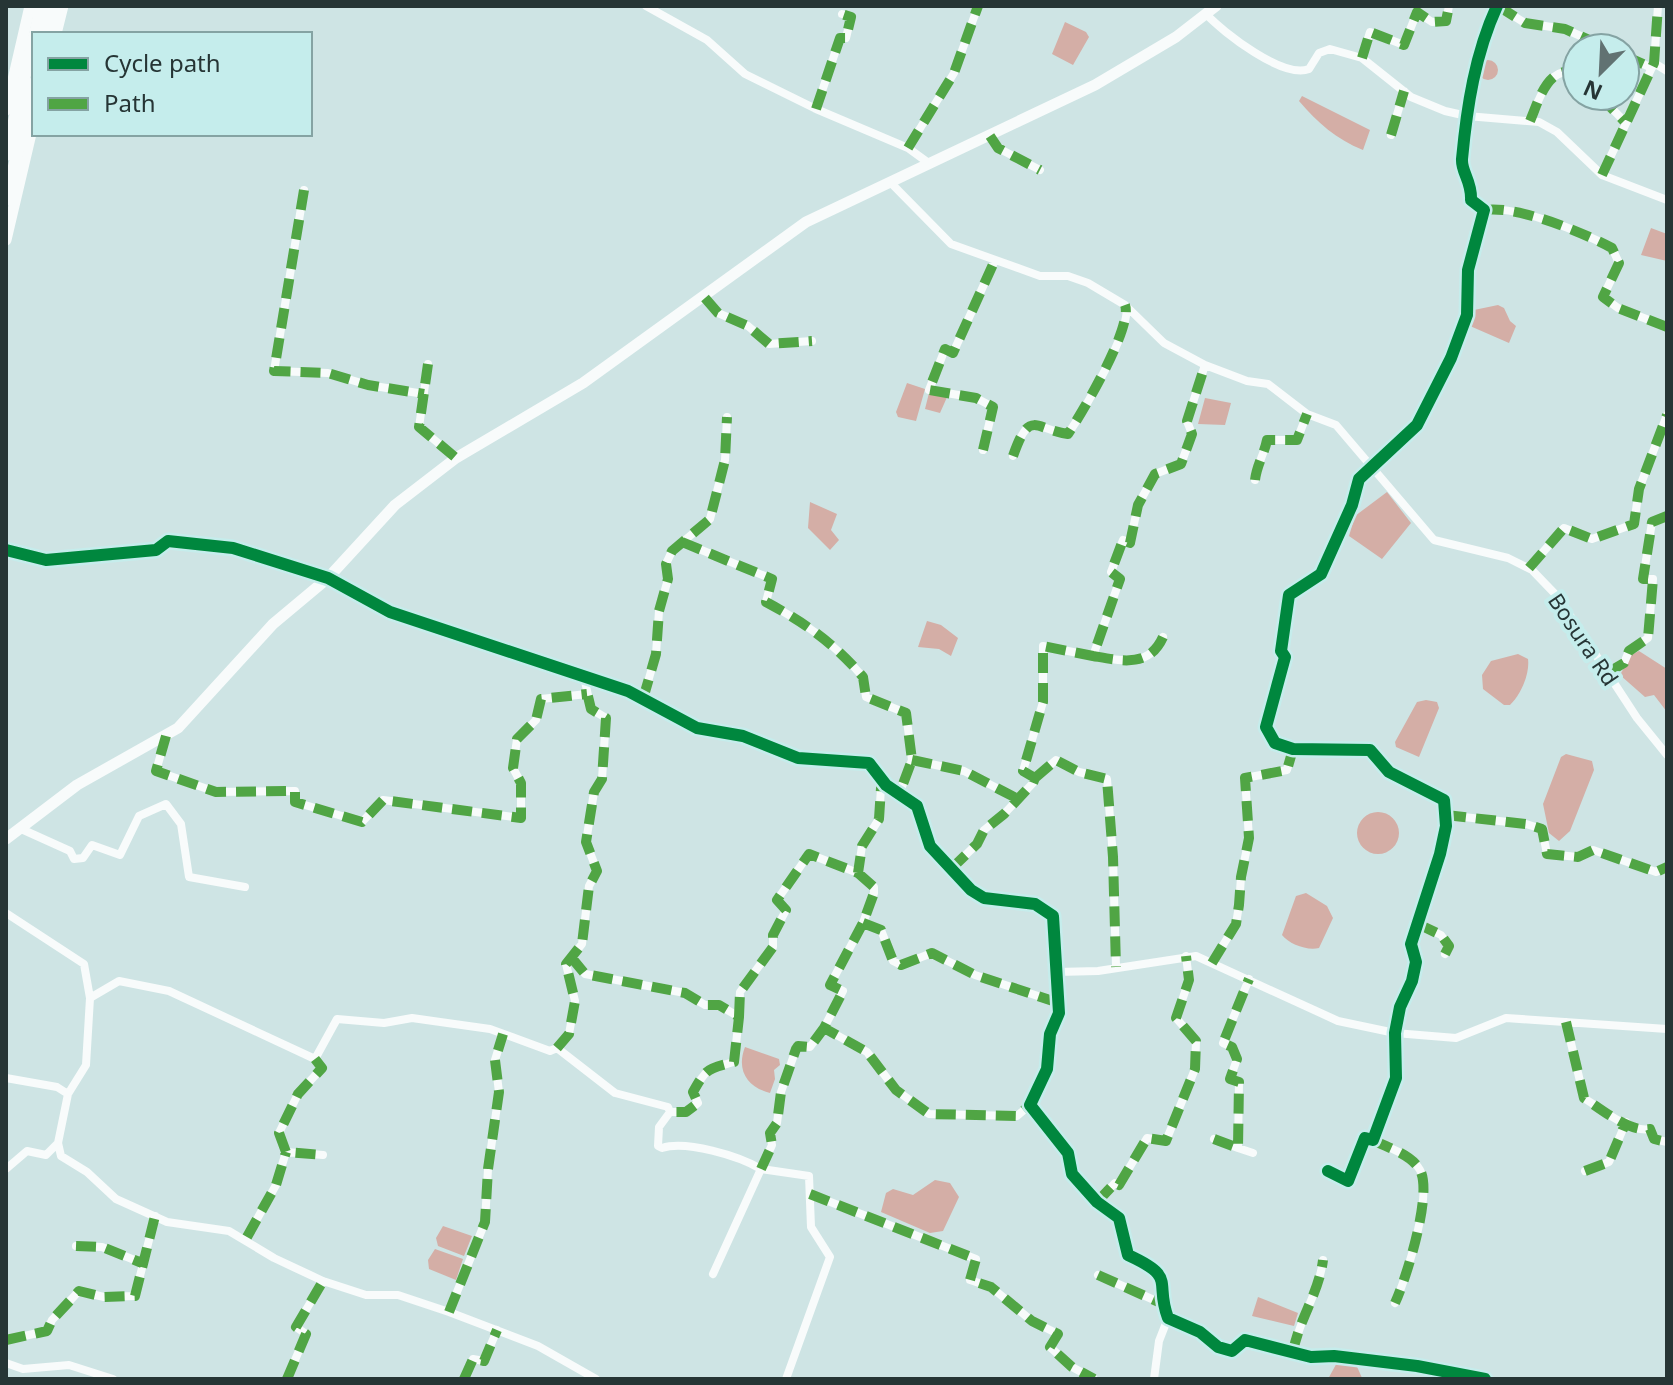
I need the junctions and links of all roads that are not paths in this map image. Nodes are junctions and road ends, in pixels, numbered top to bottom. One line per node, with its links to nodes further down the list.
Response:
1 (30, 6): 25 (main road)
2 (41, 6): 12 (highway)
3 (52, 6): 13 (highway)
4 (63, 6): 14 (main road)
5 (646, 6): 24 (street)
6 (978, 6): 33 (street)
7 (1449, 6): 17 (street)
8 (1498, 6): 15 (street); 27 (street)
9 (1658, 6): 19 (street)
10 (1211, 10): 17 (street); 32 (main road)
11 (842, 14): 24 (street)
12 (35, 32)
13 (46, 32)
14 (56, 32)
15 (1572, 32)
16 (32, 44): 34 (highway)
17 (1362, 58): 23 (street)
18 (1641, 62): 19 (street)
19 (1653, 66): 20 (street); 29 (street)
20 (1667, 71)
21 (1561, 73): 28 (street)
22 (32, 91): 40 (highway)
23 (1404, 91): 27 (street); 31 (street)
24 (816, 109): 33 (street)
25 (6, 110)
26 (1615, 112): 29 (street)
27 (1467, 116): 28 (street); 42 (street)
28 (1530, 121): 37 (street)
29 (1624, 121): 37 (street)
30 (32, 130): 43 (main road)
31 (1391, 135)
32 (990, 136): 35 (main road); 36 (street)
33 (908, 148): 35 (street)
34 (6, 155)
35 (930, 164): 38 (main road)
36 (1040, 170)
37 (1602, 175): 41 (street)
38 (890, 182): 44 (street, Bosura Rd); 45 (main road)
39 (304, 190): 51 (street)
40 (6, 200)
41 (1667, 200)
42 (1484, 210): 47 (street); 58 (street)
43 (6, 240)
44 (995, 260): 46 (street, Bosura Rd); 55 (street)
45 (705, 298): 48 (street); 57 (main road)
46 (1125, 305): 50 (street, Bosura Rd); 56 (street)
47 (1667, 327)
48 (812, 341)
49 (428, 364): 51 (street)
50 (1205, 365): 52 (street, Bosura Rd); 66 (street)
51 (424, 394): 57 (street)
52 (1307, 414): 58 (street, Bosura Rd); 59 (street)
53 (1667, 415): 63 (street)
54 (727, 417): 61 (street)
55 (983, 450)
56 (1013, 456)
57 (456, 458): 64 (main road)
58 (1371, 466): 63 (street, Bosura Rd); 72 (street)
59 (1255, 480)
60 (1667, 516): 67 (street)
61 (682, 542): 70 (street); 74 (street)
62 (6, 550): 64 (street)
63 (1529, 568): 67 (street, Bosura Rd)
64 (328, 578): 68 (street); 71 (main road)
65 (1163, 637): 66 (street)
66 (1093, 656): 75 (street)
67 (1607, 673): 73 (street, Bosura Rd)
68 (584, 677): 69 (street); 70 (street)
69 (587, 694): 71 (street); 91 (street)
70 (643, 699): 76 (street)
71 (166, 736): 80 (main road)
72 (1293, 749): 79 (street); 92 (street)
73 (1667, 755)
74 (912, 760): 77 (street); 78 (street)
75 (1035, 778): 78 (street); 93 (street)
76 (886, 785): 77 (street); 84 (street)
77 (900, 792): 83 (street)
78 (1018, 799): 83 (street)
79 (1446, 815): 82 (street); 88 (street)
80 (18, 828): 81 (main road); 85 (street)
81 (6, 839)
82 (1667, 867)
83 (951, 869): 94 (street)
84 (858, 873): 87 (street); 98 (street)
85 (245, 887)
86 (6, 913): 96 (street)
87 (863, 923): 97 (street); 100 (street)
88 (1418, 924): 89 (street); 102 (street)
89 (1445, 954)
90 (1186, 956): 92 (street); 93 (street); 124 (street)
91 (571, 957): 98 (street); 104 (street)
92 (1212, 963): 95 (street)
93 (1116, 967): 94 (street)
94 (1057, 972): 97 (street)
95 (1249, 979): 102 (street); 115 (street)
96 (90, 998): 105 (street); 107 (street)
97 (1059, 1003): 108 (street)
98 (739, 1017): 109 (street)
99 (1566, 1022): 101 (street); 102 (street); 110 (street)
100 (824, 1028): 108 (street); 120 (street)
101 (1667, 1029)
102 (1395, 1033): 112 (street)
103 (503, 1034): 104 (street); 105 (street); 135 (street)
104 (557, 1048): 109 (street)
105 (315, 1059): 116 (street)
106 (6, 1078): 107 (street)
107 (68, 1094): 114 (street)
108 (1030, 1105): 124 (street)
109 (670, 1112): 120 (street)
110 (1626, 1122): 113 (street); 122 (street)
111 (1214, 1139): 115 (street)
112 (1373, 1140): 121 (street); 133 (street)
113 (1667, 1142)
114 (58, 1143): 119 (street); 125 (street)
115 (1238, 1148): 117 (street)
116 (286, 1152): 118 (street); 126 (street)
117 (1253, 1153)
118 (323, 1155)
119 (6, 1169)
120 (761, 1169): 123 (street); 130 (street)
121 (1328, 1171)
122 (1585, 1171)
123 (810, 1194): 145 (street); 146 (street)
124 (1097, 1202): 134 (street)
125 (155, 1216): 129 (street); 132 (street)
126 (247, 1237)
127 (76, 1246): 129 (street)
128 (1323, 1260): 139 (street)
129 (142, 1263): 138 (street)
130 (713, 1274)
131 (1098, 1275): 134 (street)
132 (323, 1281): 135 (street); 142 (street)
133 (1395, 1303)
134 (1163, 1304): 136 (street)
135 (449, 1312): 137 (street)
136 (1168, 1318): 139 (street); 147 (street)
137 (497, 1330): 143 (street); 144 (street)
138 (6, 1340)
139 (1293, 1352): 148 (street)
140 (6, 1363): 141 (street)
141 (113, 1379)
142 (287, 1379)
143 (464, 1379)
144 (596, 1379)
145 (786, 1379)
146 (1094, 1379)
147 (1154, 1379)
148 (1485, 1379)

